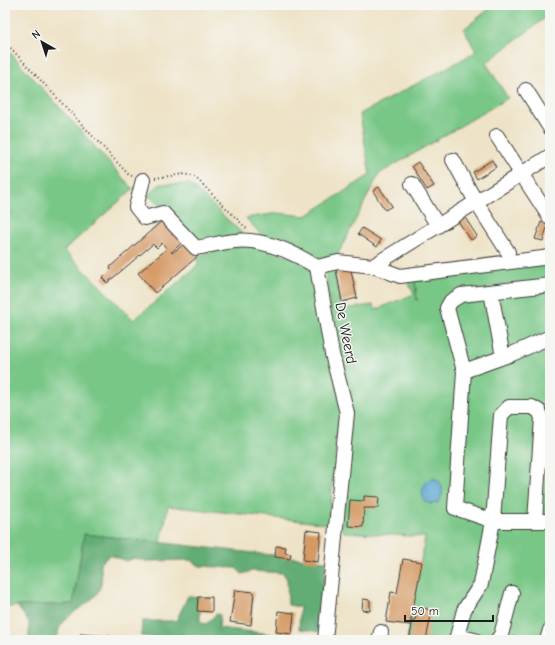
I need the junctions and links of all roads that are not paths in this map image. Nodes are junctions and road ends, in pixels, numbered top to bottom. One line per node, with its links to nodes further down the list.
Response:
1 (526, 90): 2 (street)
2 (550, 128)
3 (497, 136): 6 (street)
4 (550, 156): 6 (street)
5 (453, 160): 9 (street)
6 (521, 174): 9 (street); 10 (street)
7 (143, 180): 15 (street)
8 (412, 184): 11 (street)
9 (476, 202): 11 (street); 12 (street)
10 (550, 218)
11 (438, 226): 14 (street)
12 (508, 252)
13 (550, 257): 14 (street)
14 (373, 266): 15 (street)
15 (317, 267): 27 (street, De Weerd)
16 (550, 285): 17 (street)
17 (491, 292): 19 (street); 20 (street)
18 (550, 337): 19 (street)
19 (503, 357): 20 (street)
20 (464, 371): 21 (street)
21 (493, 521): 22 (street); 22 (street); 26 (street)
22 (535, 521): 23 (street)
23 (550, 521)
24 (512, 593): 29 (street)
25 (550, 630): 30 (street)
26 (456, 638): 28 (street)
27 (325, 640)
28 (475, 640)
29 (497, 640)
30 (547, 640)

